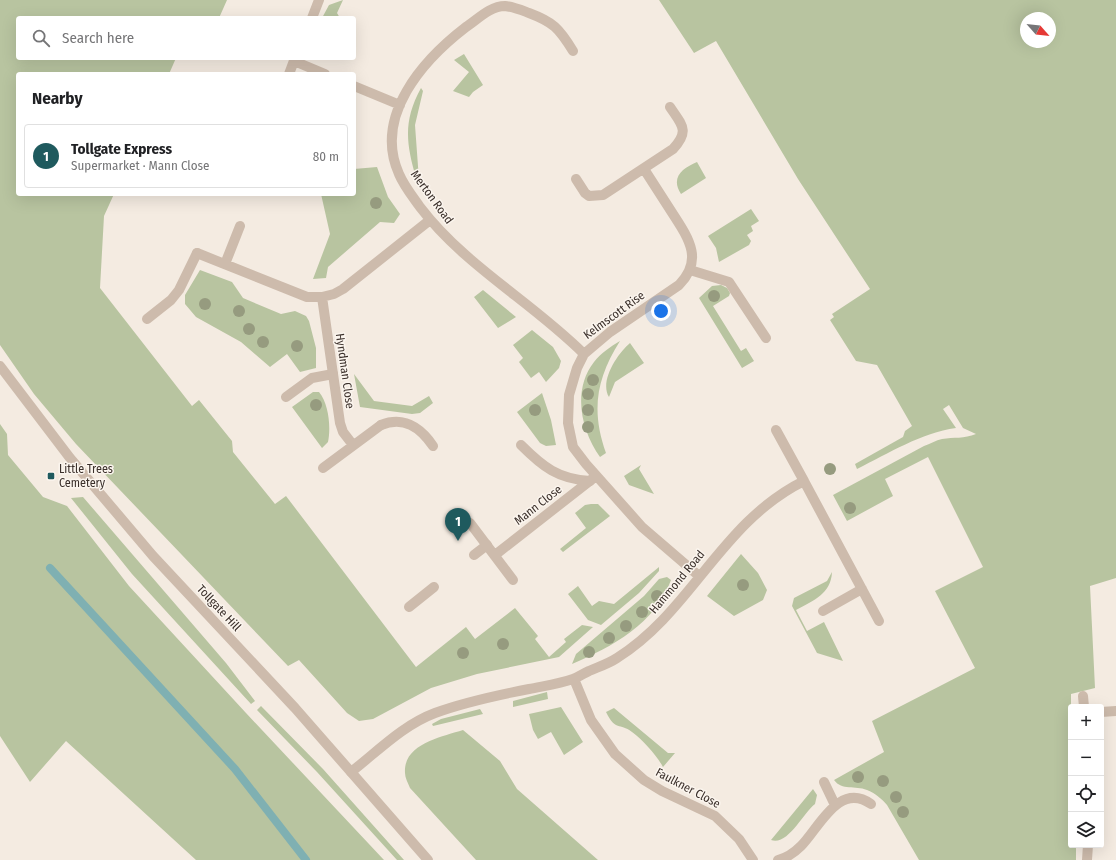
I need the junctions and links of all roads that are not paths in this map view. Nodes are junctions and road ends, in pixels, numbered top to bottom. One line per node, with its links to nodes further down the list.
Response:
1 (319, 0): 3 (street)
2 (504, 3): 4 (street, Merton Road); 9 (street, Merton Road)
3 (313, 16)
4 (573, 51)
5 (295, 60): 6 (street); 7 (street)
6 (290, 72)
7 (321, 72)
8 (356, 87): 9 (street)
9 (400, 105): 13 (street, Merton Road)
10 (670, 107): 11 (street)
11 (644, 168): 12 (street); 16 (street)
12 (576, 179)
13 (430, 220): 17 (street); 20 (street, Merton Road)
14 (240, 226): 15 (street)
15 (225, 264): 17 (street); 18 (street)
16 (690, 270): 19 (street); 20 (street, Kelmscott Rise)
17 (322, 297): 22 (street, Hyndman Close)
18 (147, 319)
19 (766, 338)
20 (584, 354): 29 (street, Kelmscott Rise)
21 (0, 366): 47 (street, Tollgate Hill)
22 (333, 374): 23 (street); 25 (street, Hyndman Close)
23 (286, 397)
24 (776, 430): 30 (street)
25 (353, 445): 27 (street); 28 (street)
26 (521, 445): 29 (street)
27 (433, 446)
28 (323, 468)
29 (593, 478): 34 (street, Mann Close); 35 (street, Kelmscott Rise)
30 (804, 481): 35 (street, Hammond Road); 38 (street)
31 (470, 523): 32 (street)
32 (487, 545): 33 (street); 34 (street)
33 (474, 555)
34 (495, 555): 36 (street)
35 (699, 576): 42 (street, Hammond Road)
36 (513, 580)
37 (434, 587): 39 (street)
38 (862, 589): 40 (street); 41 (street)
39 (409, 606)
40 (823, 611)
41 (879, 621)
42 (574, 679): 47 (street, Hammond Road); 53 (street, Faulkner Close)
43 (1083, 696): 44 (street)
44 (1084, 704)
45 (1116, 711): 46 (street)
46 (1104, 712)
47 (351, 772): 52 (street, Tollgate Hill)
48 (824, 782): 50 (street)
49 (871, 804): 50 (street)
50 (835, 805): 54 (street)
51 (1088, 848): 55 (street)
52 (428, 860)
53 (753, 860)
54 (778, 860)
55 (1087, 860)

